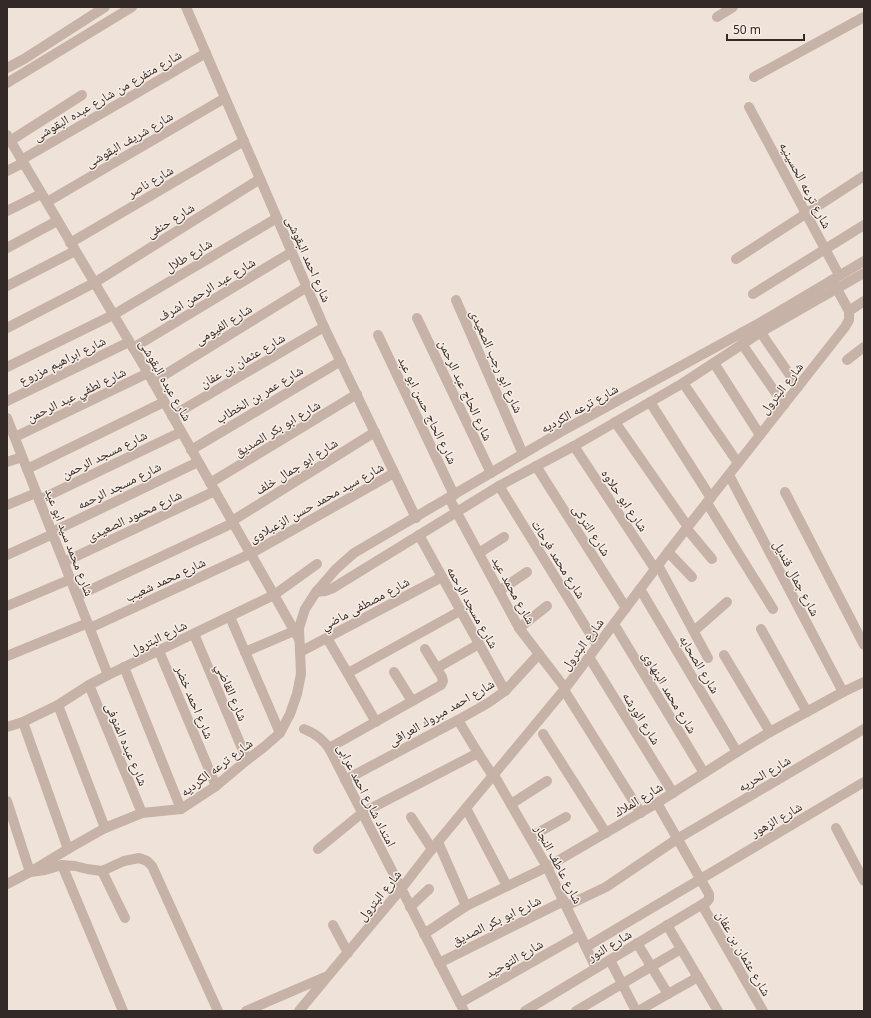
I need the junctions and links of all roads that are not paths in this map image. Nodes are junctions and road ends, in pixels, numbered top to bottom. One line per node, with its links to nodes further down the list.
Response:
1 (105, 7): 8 (street)
2 (132, 7): 10 (street)
3 (186, 7): 7 (street, شارع احمد البقوشى)
4 (733, 7): 6 (street)
5 (864, 17): 9 (street)
6 (717, 18)
7 (206, 53): 12 (street, شارع احمد البقوشى); 16 (street, شارع متفرع من شارع عبده البقوشى)
8 (7, 68)
9 (754, 77)
10 (7, 83)
11 (82, 95): 14 (street)
12 (225, 98): 15 (street, شارع احمد البقوشى); 20 (street, شارع شريف البقوشى)
13 (749, 107): 22 (street, شارع ترعه الحسينيه)
14 (9, 138): 16 (street, شارع عبده البقوشى)
15 (244, 141): 19 (street, شارع احمد البقوشى); 26 (street, شارع ناصر)
16 (22, 161): 17 (street, شارع متفرع من شارع عبده البقوشى); 20 (street, شارع عبده البقوشى)
17 (7, 171)
18 (864, 176): 22 (street)
19 (260, 179): 23 (street, شارع احمد البقوشى); 34 (street, شارع حنفى)
20 (44, 198): 21 (street, شارع شريف البقوشى); 24 (street, شارع عبده البقوشى)
21 (7, 211)
22 (806, 213): 28 (street, شارع ترعه الحسينيه); 30 (street)
23 (277, 218): 29 (street, شارع احمد البقوشى); 41 (street, شارع طلال)
24 (58, 221): 26 (street, شارع عبده البقوشى); 27 (street)
25 (864, 225): 28 (street)
26 (73, 247): 34 (street, شارع عبده البقوشى); 35 (street, شارع ناصر)
27 (7, 248)
28 (825, 249): 33 (street, شارع ترعه الحسينيه); 37 (street)
29 (292, 252): 36 (street, شارع احمد البقوشى); 48 (street, شارع عبد الرحمن اشرف)
30 (736, 259)
31 (864, 261): 33 (street, شارع ترعه الكرديه)
32 (864, 273): 33 (street, شارع ترعه الكرديه)
33 (836, 281): 40 (street); 45 (street, شارع ترعه الكرديه)
34 (94, 283): 41 (street, شارع عبده البقوشى); 44 (street, شارع حنفى)
35 (7, 286)
36 (307, 287): 43 (street, شارع احمد البقوشى); 54 (street, شارع الفيومى)
37 (753, 294)
38 (456, 300): 71 (street, شارع ابو رجب الصعيدى)
39 (864, 301): 40 (street)
40 (849, 311): 56 (street, شارع البترول)
41 (113, 315): 48 (street, شارع عبده البقوشى); 53 (street, شارع طلال)
42 (417, 318): 79 (street, شارع الحاج عبد الرحمن)
43 (324, 327): 51 (street, شارع احمد البقوشى); 62 (street, شارع عثمان بن عفان)
44 (7, 328)
45 (759, 328): 47 (street, شارع ترعه الكرديه); 56 (street); 71 (street, شارع ترعه الكرديه)
46 (378, 336): 85 (street, شارع الحاج حسن ابو عبد)
47 (742, 344): 52 (street, شارع ترعه الكرديه); 61 (street)
48 (131, 345): 54 (street, شارع عبده البقوشى); 58 (street, شارع ابراهيم مزروع)
49 (864, 348): 50 (street)
50 (847, 360)
51 (341, 361): 57 (street, شارع احمد البقوشى); 70 (street, شارع عمر بن الخطاب)
52 (714, 363): 55 (street, شارع ترعه الكرديه); 67 (street)
53 (7, 367)
54 (150, 378): 59 (street, شارع عبده البقوشى); 68 (street, شارع لطفي عبد الرحمن)
55 (683, 383): 60 (street, شارع ترعه الكرديه); 75 (street)
56 (798, 387): 61 (street, شارع البترول)
57 (357, 394): 66 (street, شارع احمد البقوشى); 82 (street, شارع ابو بكر الصديق)
58 (7, 401)
59 (164, 402): 62 (street, شارع عبده البقوشى); 77 (street)
60 (650, 402): 64 (street, شارع ترعه الكرديه); 86 (street)
61 (784, 405): 67 (street, شارع البترول)
62 (172, 416): 65 (street, شارع عبده البقوشى)
63 (7, 418): 68 (street, شارع محمد سيد ابو عيد)
64 (615, 422): 69 (street, شارع ترعه الكرديه); 91 (street)
65 (181, 432): 70 (street, شارع عبده البقوشى); 84 (street, شارع مسجد الرحمن)
66 (375, 432): 78 (street, شارع احمد البقوشى); 90 (street, شارع ابو جمال خلف)
67 (760, 435): 75 (street, شارع البترول)
68 (15, 437): 72 (street, شارع محمد سيد ابو عيد)
69 (574, 446): 76 (street, شارع ترعه الكرديه); 102 (street, شارع ابو حلاوه)
70 (191, 450): 74 (street, شارع عبده البقوشى)
71 (523, 454): 79 (street, شارع ترعه الكرديه)
72 (22, 457): 73 (street); 77 (street, شارع محمد سيد ابو عيد)
73 (7, 462)
74 (198, 462): 82 (street, شارع عبده البقوشى); 92 (street, شارع مسجد الرحمه)
75 (738, 463): 80 (street, شارع البترول)
76 (536, 466): 81 (street, شارع ترعه الكرديه); 115 (street, شارع التركى)
77 (27, 469): 84 (street, شارع محمد سيد ابو عيد)
78 (394, 473): 89 (street, شارع احمد البقوشى); 97 (street, شارع سيد محمد حسن الزعبلاوى)
79 (491, 473): 85 (street, شارع ترعه الكرديه)
80 (729, 475): 86 (street, شارع البترول); 148 (street, شارع جمال قنديل)
81 (499, 486): 88 (street, شارع ترعه الكرديه); 129 (street, شارع محمد فرحات)
82 (212, 487): 90 (street, شارع عبده البقوشى); 100 (street, شارع محمود الصعيدى)
83 (785, 492): 128 (street)
84 (38, 496): 87 (street, شارع مسجد الرحمن); 92 (street, شارع محمد سيد ابو عيد)
85 (452, 496): 88 (street, شارع محمد عيد); 89 (street, شارع ترعه الكرديه)
86 (709, 500): 91 (street, شارع البترول); 116 (street)
87 (7, 505)
88 (457, 512): 93 (street, شارع ترعه الكرديه); 96 (street, شارع محمد عيد)
89 (416, 518): 109 (street, شارع ترعه الكرديه)
90 (232, 522): 97 (street, شارع عبده البقوشى); 111 (street, شارع ابو جمال خلف)
91 (687, 528): 95 (street, شارع البترول); 99 (street)
92 (52, 533): 98 (street, شارع مسجد الرحمه); 100 (street, شارع محمد سيد ابو عيد)
93 (419, 535): 104 (street, شارع مسجد الرحمه); 109 (street, شارع ترعه الكرديه)
94 (504, 537): 96 (street)
95 (668, 552): 102 (street, شارع البترول); 105 (street)
96 (479, 553): 108 (street, شارع محمد عيد)
97 (250, 554): 110 (street, شارع عبده البقوشى); 120 (street, شارع محمد شعيب)
98 (7, 555)
99 (712, 559)
100 (64, 562): 106 (street, شارع محمد سيد ابو عيد)
101 (317, 564): 110 (street, شارع البترول)
102 (657, 567): 107 (street, شارع البترول); 123 (street, شارع ابو حلاوه)
103 (527, 572): 108 (street)
104 (442, 577): 117 (street, شارع مسجد الرحمه); 126 (street, شارع مصطفى ماضي)
105 (692, 577)
106 (70, 579): 111 (street, شارع محمد سيد ابو عيد); 113 (street)
107 (640, 589): 115 (street, شارع البترول); 162 (street, شارع الصحابه)
108 (499, 591): 121 (street, شارع محمد عيد)
109 (316, 592): 125 (street, شارع ترعه الكرديه)
110 (274, 595): 118 (street, شارع البترول); 125 (street, شارع عبده البقوشى)
111 (77, 596): 120 (street, شارع محمد سيد ابو عيد)
112 (727, 602): 123 (street)
113 (7, 606)
114 (547, 606): 121 (street)
115 (626, 608): 119 (street, شارع البترول)
116 (773, 609)
117 (460, 611): 127 (street, شارع مسجد الرحمه); 142 (street)
118 (230, 617): 124 (street, شارع البترول); 132 (street)
119 (614, 624): 129 (street, شارع البترول); 165 (street, شارع محمد البنهاوى)
120 (89, 626): 136 (street, شارع محمد شعيب); 143 (street, شارع محمد سيد ابو عيد)
121 (519, 628): 134 (street, شارع محمد عيد)
122 (761, 629): 151 (street)
123 (694, 631): 138 (street, شارع ابو حلاوه)
124 (194, 634): 131 (street, شارع البترول); 164 (street, شارع القاضي)
125 (297, 635): 132 (street); 133 (street, شارع ترعه الكرديه)
126 (327, 638): 133 (street, شارع مصطفى ماضي); 142 (street)
127 (479, 644): 140 (street); 147 (street, شارع مسجد الرحمه)
128 (864, 645)
129 (597, 646): 137 (street, شارع البترول)
130 (425, 649): 140 (street)
131 (159, 651): 139 (street, شارع البترول); 170 (street, شارع احمد خضر)
132 (245, 652): 159 (street)
133 (300, 652): 159 (street, شارع ترعه الكرديه)
134 (539, 654): 146 (street, شارع محمد عيد); 147 (street, شارع احمد مبروك العراقى)
135 (724, 655): 158 (street)
136 (7, 656)
137 (589, 657): 146 (street, شارع البترول); 171 (street, شارع الورشه)
138 (708, 658)
139 (124, 667): 143 (street, شارع البترول); 176 (street)
140 (437, 668): 149 (street)
141 (394, 672): 149 (street)
142 (348, 673): 154 (street)
143 (108, 675): 145 (street, شارع البترول)
144 (864, 683): 148 (street, شارع الملاك)
145 (89, 685): 150 (street, شارع البترول); 177 (street, شارع عبده المنوفى)
146 (565, 689): 166 (street, شارع البترول); 179 (street, شارع محمد عيد)
147 (505, 691): 152 (street, شارع احمد مبروك العراقى)
148 (843, 692): 151 (street, شارع الملاك)
149 (412, 701): 154 (street)
150 (58, 705): 153 (street, شارع البترول); 182 (street)
151 (807, 712): 158 (street, شارع الملاك)
152 (458, 720): 163 (street, شارع عاطف النجار); 167 (street, شارع احمد مبروك العراقى)
153 (23, 722): 155 (street, شارع البترول); 188 (street)
154 (376, 722): 161 (street)
155 (7, 728)
156 (304, 729): 161 (street, امتداد شارع احمد عرابى)
157 (864, 729): 186 (street, شارع الحريه)
158 (770, 732): 162 (street, شارع الملاك)
159 (280, 733): 164 (street, شارع ترعه الكرديه)
160 (543, 734): 184 (street)
161 (329, 748): 167 (street, امتداد شارع احمد عرابى)
162 (737, 752): 165 (street, شارع الملاك)
163 (478, 753): 166 (street, شارع عاطف النجار); 178 (street)
164 (247, 760): 170 (street, شارع ترعه الكرديه)
165 (704, 773): 171 (street, شارع الملاك)
166 (494, 775): 174 (street, شارع عاطف النجار); 175 (street, شارع البترول)
167 (345, 780): 178 (street, امتداد شارع احمد عرابى)
168 (547, 782): 174 (street)
169 (864, 782): 194 (street, شارع الزهور)
170 (216, 786): 176 (street, شارع ترعه الكرديه)
171 (673, 793): 173 (street, شارع الملاك)
172 (7, 801): 193 (street)
173 (657, 803): 179 (street, شارع الملاك); 186 (street, شارع عثمان بن عفان)
174 (511, 804): 185 (street, شارع عاطف النجار)
175 (466, 808): 187 (street, شارع البترول); 197 (street)
176 (180, 809): 177 (street, شارع ترعه الكرديه)
177 (142, 813): 182 (street, شارع ترعه الكرديه)
178 (362, 813): 189 (street); 198 (street, امتداد شارع احمد عرابى)
179 (641, 813): 184 (street, شارع الملاك)
180 (411, 817): 187 (street)
181 (566, 817): 185 (street)
182 (105, 828): 188 (street, شارع ترعه الكرديه)
183 (836, 828): 195 (street)
184 (606, 833): 191 (street, شارع الملاك)
185 (530, 837): 191 (street, شارع عاطف النجار)
186 (677, 839): 194 (street, شارع عثمان بن عفان); 201 (street, شارع الحريه)
187 (435, 846): 198 (street, شارع البترول); 202 (street)
188 (68, 849): 193 (street, شارع ترعه الكرديه)
189 (318, 849)
190 (62, 865): 192 (street); 193 (street); 223 (street)
191 (547, 867): 197 (street, شارع الملاك); 201 (street, شارع عاطف النجار)
192 (102, 871): 204 (street); 224 (street)
193 (30, 872): 196 (street, شارع ترعه الكرديه)
194 (701, 879): 200 (street, شارع عثمان بن عفان); 210 (street, شارع الزهور)
195 (864, 881)
196 (7, 884)
197 (507, 886): 202 (street, شارع الملاك)
198 (401, 889): 203 (street, امتداد شارع احمد عرابى); 212 (street, شارع البترول)
199 (429, 889): 203 (street)
200 (706, 902): 206 (street, شارع النور); 230 (street, شارع عثمان بن عفان)
201 (565, 903): 208 (street, شارع عاطف النجار); 214 (street, شارع ابو بكر الصديق)
202 (466, 906): 207 (street, شارع الملاك)
203 (410, 908): 207 (street, امتداد شارع احمد عرابى)
204 (125, 918)
205 (334, 925): 212 (street)
206 (667, 925): 209 (street, شارع النور); 211 (street)
207 (424, 934): 214 (street, امتداد شارع احمد عرابى)
208 (580, 935): 210 (street, شارع عاطف النجار); 221 (street, شارع التوحيد)
209 (637, 943): 213 (street, شارع النور); 215 (street)
210 (586, 947): 216 (street, شارع عاطف النجار)
211 (681, 949): 215 (street); 218 (street)
212 (348, 953): 217 (street, شارع البترول)
213 (610, 960): 216 (street, شارع النور); 219 (street)
214 (439, 963): 221 (street, امتداد شارع احمد عرابى)
215 (651, 967): 219 (street); 220 (street)
216 (596, 968): 227 (street, شارع النور)
217 (328, 976): 225 (street); 226 (street, شارع البترول)
218 (698, 977): 220 (street); 222 (street)
219 (622, 984): 228 (street); 229 (street)
220 (668, 994): 229 (street)
221 (462, 1007)
222 (715, 1010)
223 (123, 1011)
224 (218, 1011)
225 (246, 1011)
226 (299, 1011)
227 (524, 1011)
228 (576, 1011)
229 (637, 1011)
230 (763, 1011)

